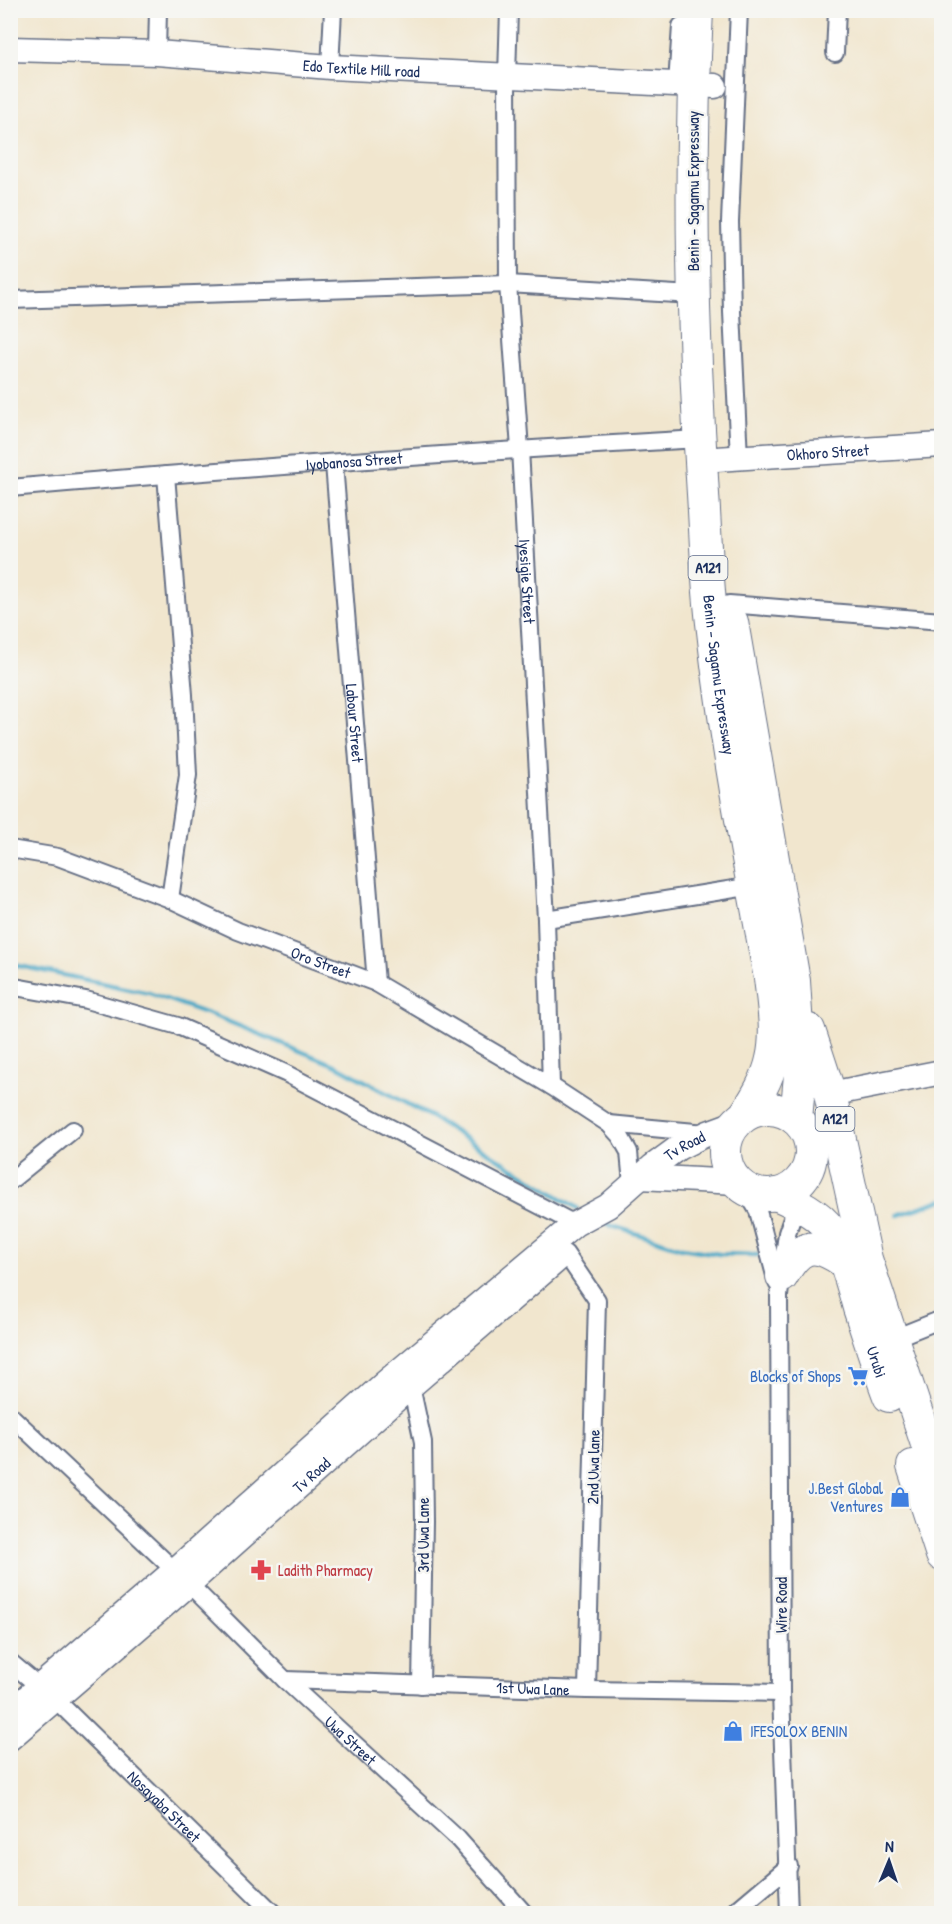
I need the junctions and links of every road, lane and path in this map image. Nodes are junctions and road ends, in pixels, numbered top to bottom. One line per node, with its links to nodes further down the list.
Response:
1 (158, 10): 10 (street)
2 (333, 10): 12 (street)
3 (509, 10): 13 (street, Iyesigie Street)
4 (683, 10): 14 (street)
5 (698, 10): 14 (highway, Benin - Sagamu Expressway / A121)
6 (719, 10): 14 (highway, A121)
7 (739, 10): 20 (street)
8 (837, 10): 11 (street)
9 (10, 49): 10 (street, Edo Textile Mill road)
10 (158, 53): 12 (street, Edo Textile Mill road)
11 (835, 53)
12 (330, 67): 13 (street, Edo Textile Mill road)
13 (507, 76): 14 (street, Edo Textile Mill road); 15 (street, Iyesigie Street)
14 (695, 85): 16 (highway, Benin - Sagamu Expressway / A121); 20 (highway, A121)
15 (508, 284): 16 (street); 17 (street); 19 (street, Iyesigie Street)
16 (693, 295): 20 (highway, Benin - Sagamu Expressway / A121)
17 (10, 300)
18 (942, 445): 20 (street, Okhoro Street)
19 (520, 449): 20 (street, Iyobanosa Street); 21 (street, Iyobanosa Street); 29 (street, Iyesigie Street)
20 (718, 452): 24 (highway, A121); 27 (highway, Benin - Sagamu Expressway / A121)
21 (334, 464): 22 (street, Iyobanosa Street); 31 (street, Labour Street)
22 (166, 475): 23 (street, Iyobanosa Street); 28 (street)
23 (10, 488)
24 (729, 604): 25 (street); 30 (highway, A121)
25 (942, 621)
26 (10, 849): 28 (street, Oro Street)
27 (753, 886): 29 (street); 38 (highway, Benin - Sagamu Expressway / A121)
28 (170, 899): 31 (street, Oro Street)
29 (546, 919): 34 (street, Iyesigie Street)
30 (794, 981): 35 (highway, A121); 36 (highway, A121)
31 (376, 983): 34 (street, Oro Street)
32 (10, 986): 46 (street)
33 (942, 1072): 35 (street)
34 (550, 1086): 37 (street, Oro Street)
35 (830, 1094): 48 (highway, A121)
36 (796, 1119): 38 (highway, A121); 40 (highway, A121)
37 (609, 1124): 38 (street, Oro Street); 41 (street, Oro Street)
38 (730, 1124): 41 (street, Tv Road); 43 (highway, A121)
39 (73, 1130): 42 (street)
40 (811, 1152): 44 (highway, A121); 48 (highway, A121)
41 (636, 1180): 43 (street, Tv Road); 45 (street, Tv Road)
42 (10, 1181)
43 (741, 1185): 44 (highway, A121); 49 (street, Wire Road)
44 (790, 1194): 48 (highway, Urubi / A121); 49 (street, Wire Road)
45 (608, 1206): 46 (street, Tv Road); 47 (street, Tv Road)
46 (575, 1224): 56 (street, Tv Road)
47 (565, 1253): 52 (street, Tv Road); 60 (street, 2nd Uwa lane)
48 (855, 1260): 49 (highway); 51 (highway, Urubi / A121); 55 (highway, Urubi / A121)
49 (780, 1286): 62 (street, Wire Road)
50 (942, 1319): 51 (street)
51 (892, 1339): 54 (highway, Urubi / A121)
52 (411, 1386): 56 (street, Tv Road); 59 (street, 3rd Uwa Lane)
53 (10, 1415): 56 (street, Uwa Street)
54 (942, 1491)
55 (942, 1555)
56 (182, 1577): 58 (street, Uwa Street); 61 (street, Tv Road)
57 (10, 1662): 61 (street, Nosayaba Street)
58 (285, 1680): 59 (street, 1st Uwa Lane); 67 (street, Uwa Street)
59 (421, 1684): 60 (street, 1st Uwa Lane)
60 (587, 1690): 62 (street, 1st Uwa Lane)
61 (48, 1693): 63 (street, Tv Road); 64 (street, Tv Road); 66 (street, Nosayaba Street)
62 (781, 1693): 65 (street, Wire Road)
63 (10, 1712)
64 (10, 1738)
65 (789, 1866): 68 (street); 69 (street, Wire Road)
66 (273, 1914)
67 (525, 1914)
68 (732, 1914)
69 (789, 1914)

